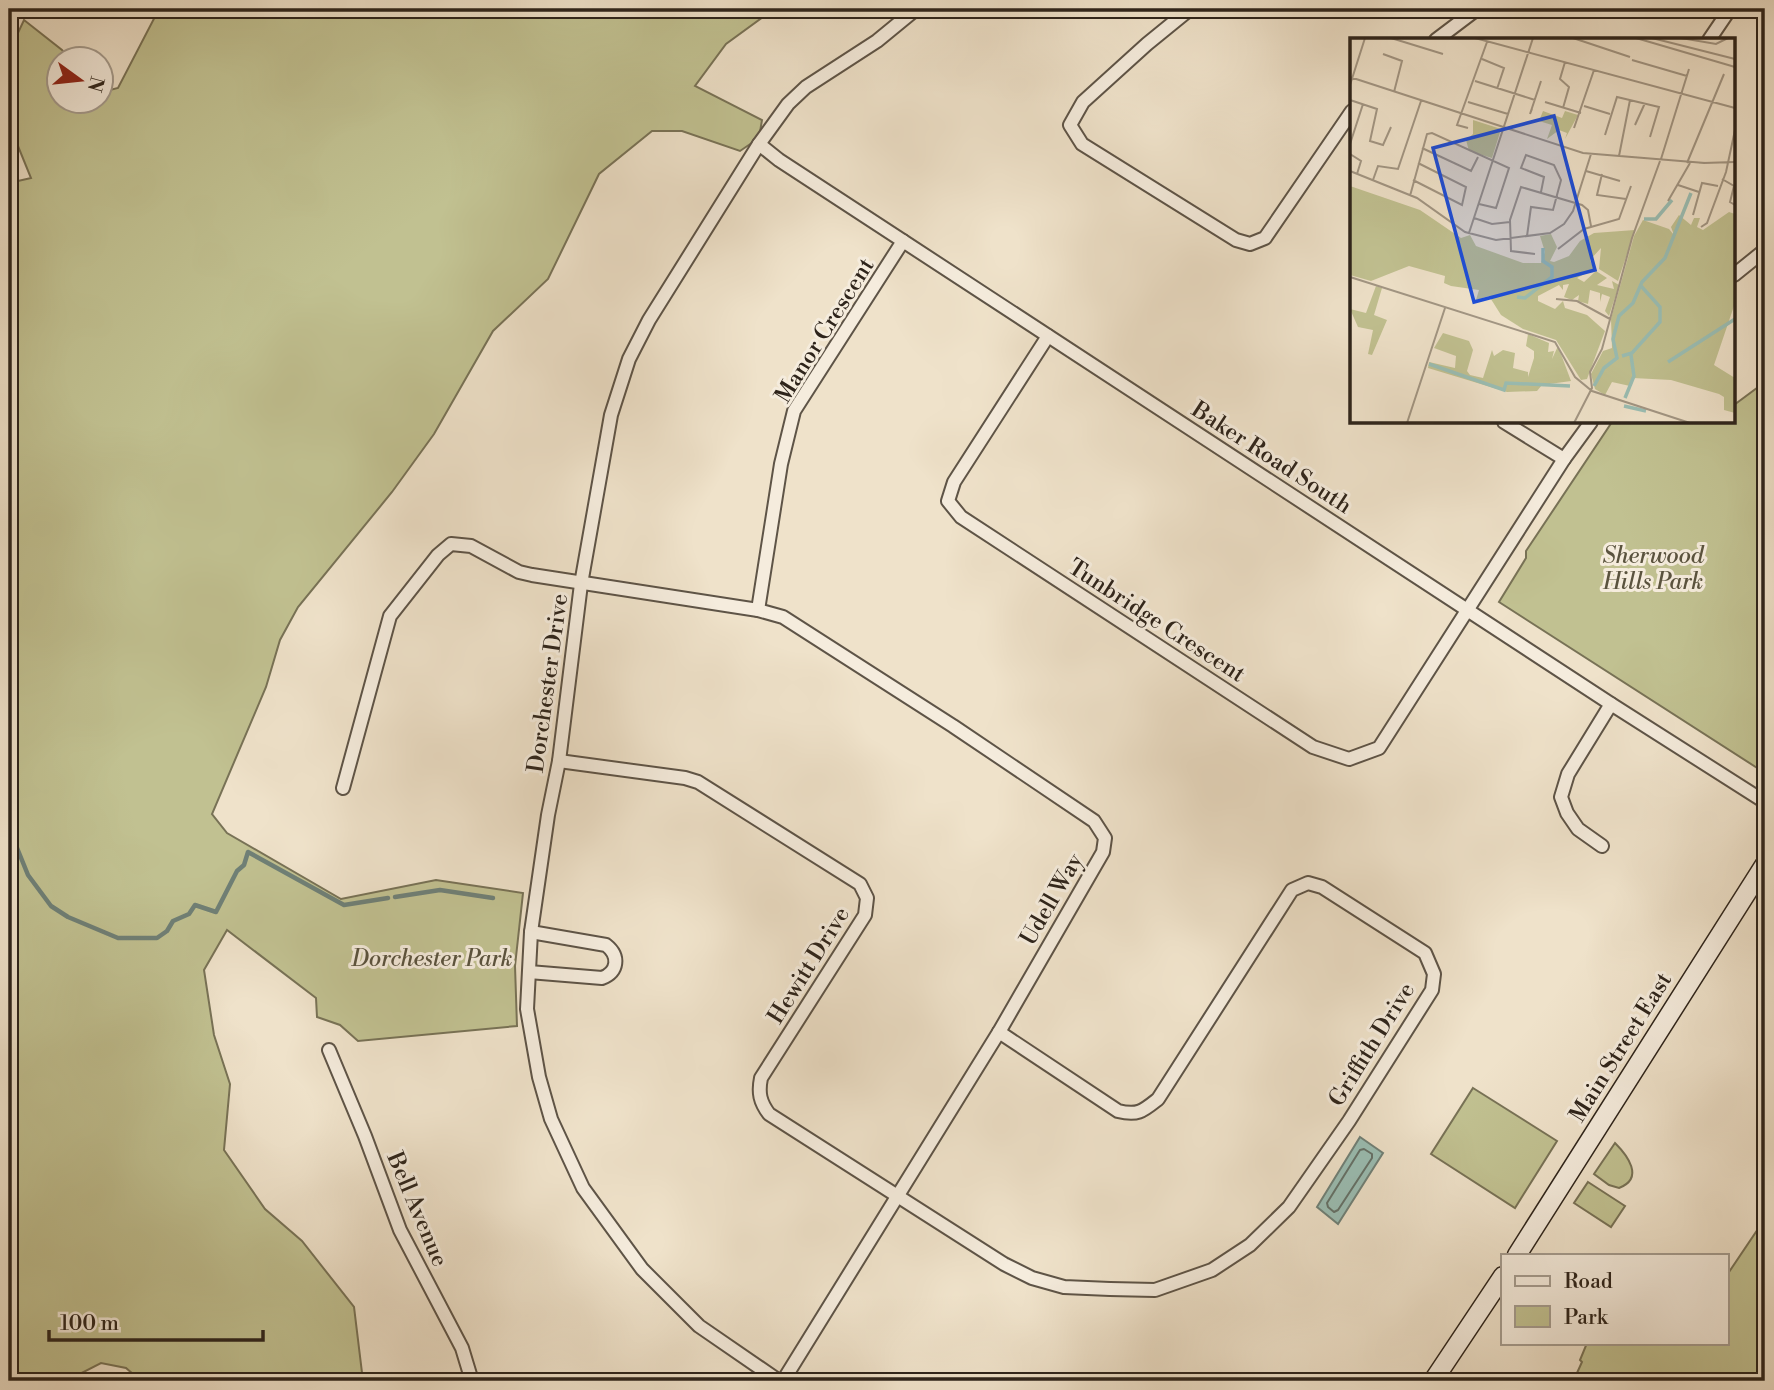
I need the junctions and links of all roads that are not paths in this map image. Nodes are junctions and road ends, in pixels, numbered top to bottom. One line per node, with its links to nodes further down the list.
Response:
1 (916, 9): 8 (street, Dorchester Drive)
2 (1190, 9): 7 (street)
3 (1477, 9): 5 (street)
4 (1730, 9): 6 (street)
5 (1439, 38)
6 (1710, 38)
7 (1350, 114)
8 (759, 144): 9 (street, Baker Road South); 16 (street, Dorchester Drive)
9 (903, 241): 12 (street, Baker Road South); 17 (street, Manor Crescent)
10 (1765, 250): 11 (street)
11 (1736, 273)
12 (1048, 336): 18 (street, Baker Road South); 18 (street, Tunbridge Crescent)
13 (1506, 424): 15 (street)
14 (1590, 424): 15 (street)
15 (1564, 460): 18 (street)
16 (581, 583): 17 (street, Udell Way); 20 (street, Dorchester Drive); 21 (street, Udell Way)
17 (758, 610): 27 (street, Udell Way)
18 (1468, 611): 19 (street, Baker Road South)
19 (1611, 704): 22 (street, Baker Road South); 23 (street)
20 (559, 761): 25 (street, Dorchester Drive); 29 (street, Hewitt Drive)
21 (343, 788)
22 (1765, 802)
23 (1602, 845)
24 (1765, 864): 30 (main road, Main Street East)
25 (531, 932): 26 (street, Dorchester Drive); 26 (street)
26 (528, 972): 33 (street, Dorchester Drive)
27 (999, 1032): 29 (street, Udell Way); 29 (street, Griffith Drive)
28 (329, 1050): 32 (street, Bell Avenue)
29 (898, 1197): 33 (street, Udell Way)
30 (1518, 1254)
31 (1501, 1279): 34 (main road)
32 (472, 1381)
33 (781, 1381)
34 (1433, 1381)

